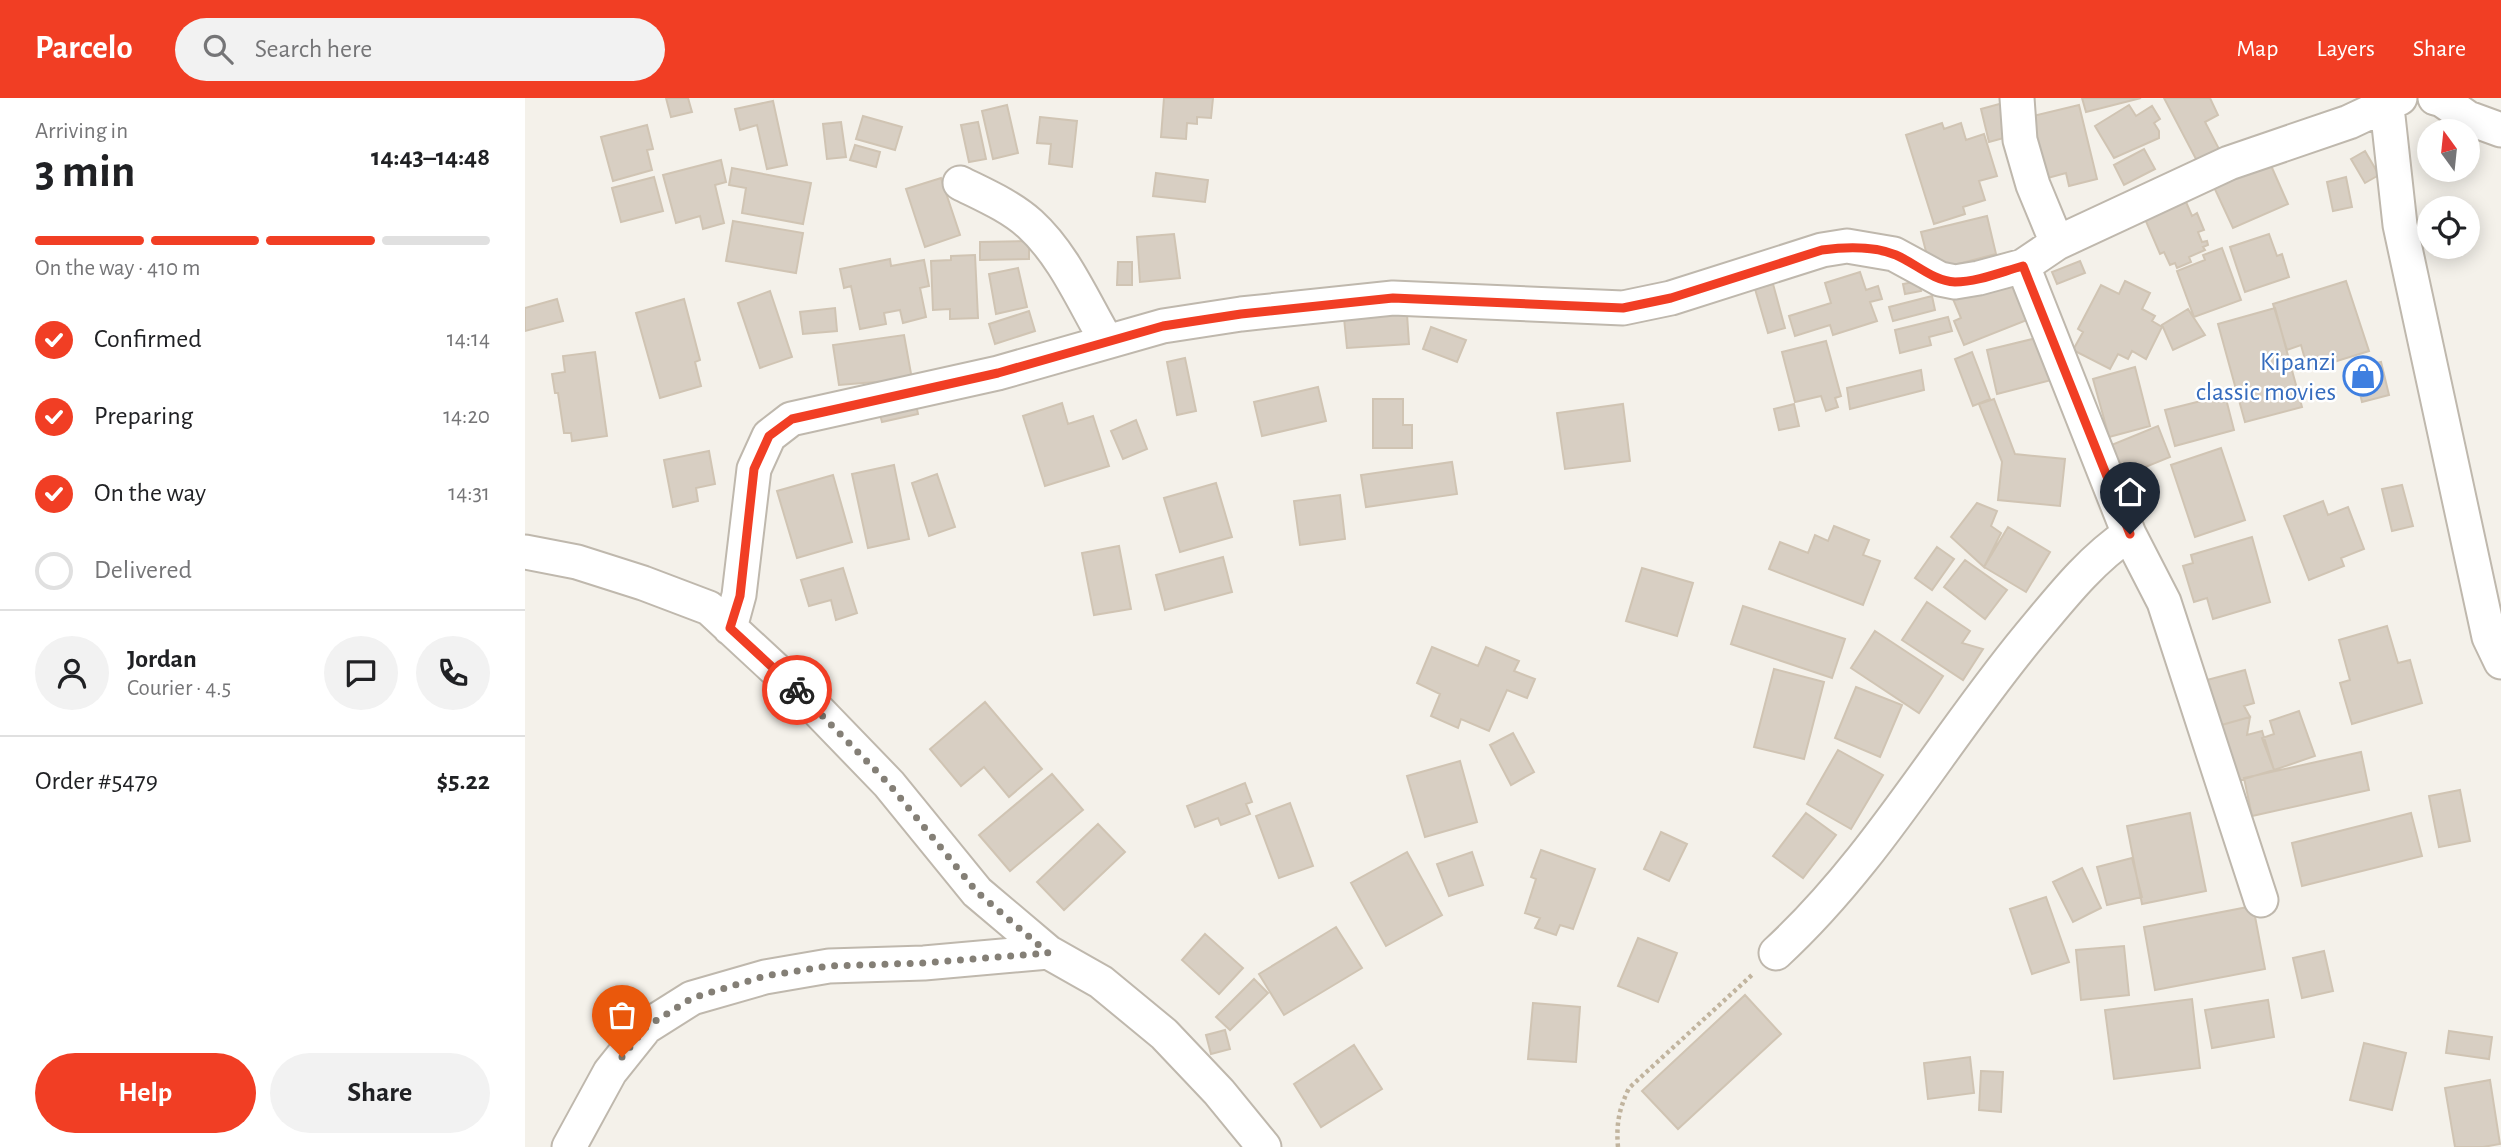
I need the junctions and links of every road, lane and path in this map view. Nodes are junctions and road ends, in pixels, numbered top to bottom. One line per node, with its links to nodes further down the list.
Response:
1 (2017, 98): 6 (street)
2 (2435, 98): 4 (street)
3 (2390, 100): 6 (street); 12 (street)
4 (2501, 130)
5 (960, 183): 8 (street)
6 (2057, 243): 7 (street)
7 (2023, 266): 8 (street); 9 (street)
8 (1106, 340): 11 (street)
9 (2130, 534): 13 (street); 15 (street)
10 (525, 552): 11 (street)
11 (730, 628): 14 (street)
12 (2501, 662)
13 (2261, 900)
14 (1048, 953): 16 (street); 17 (street)
15 (1776, 953): 18 (path)
16 (569, 1147)
17 (1264, 1147)
18 (1618, 1147)

